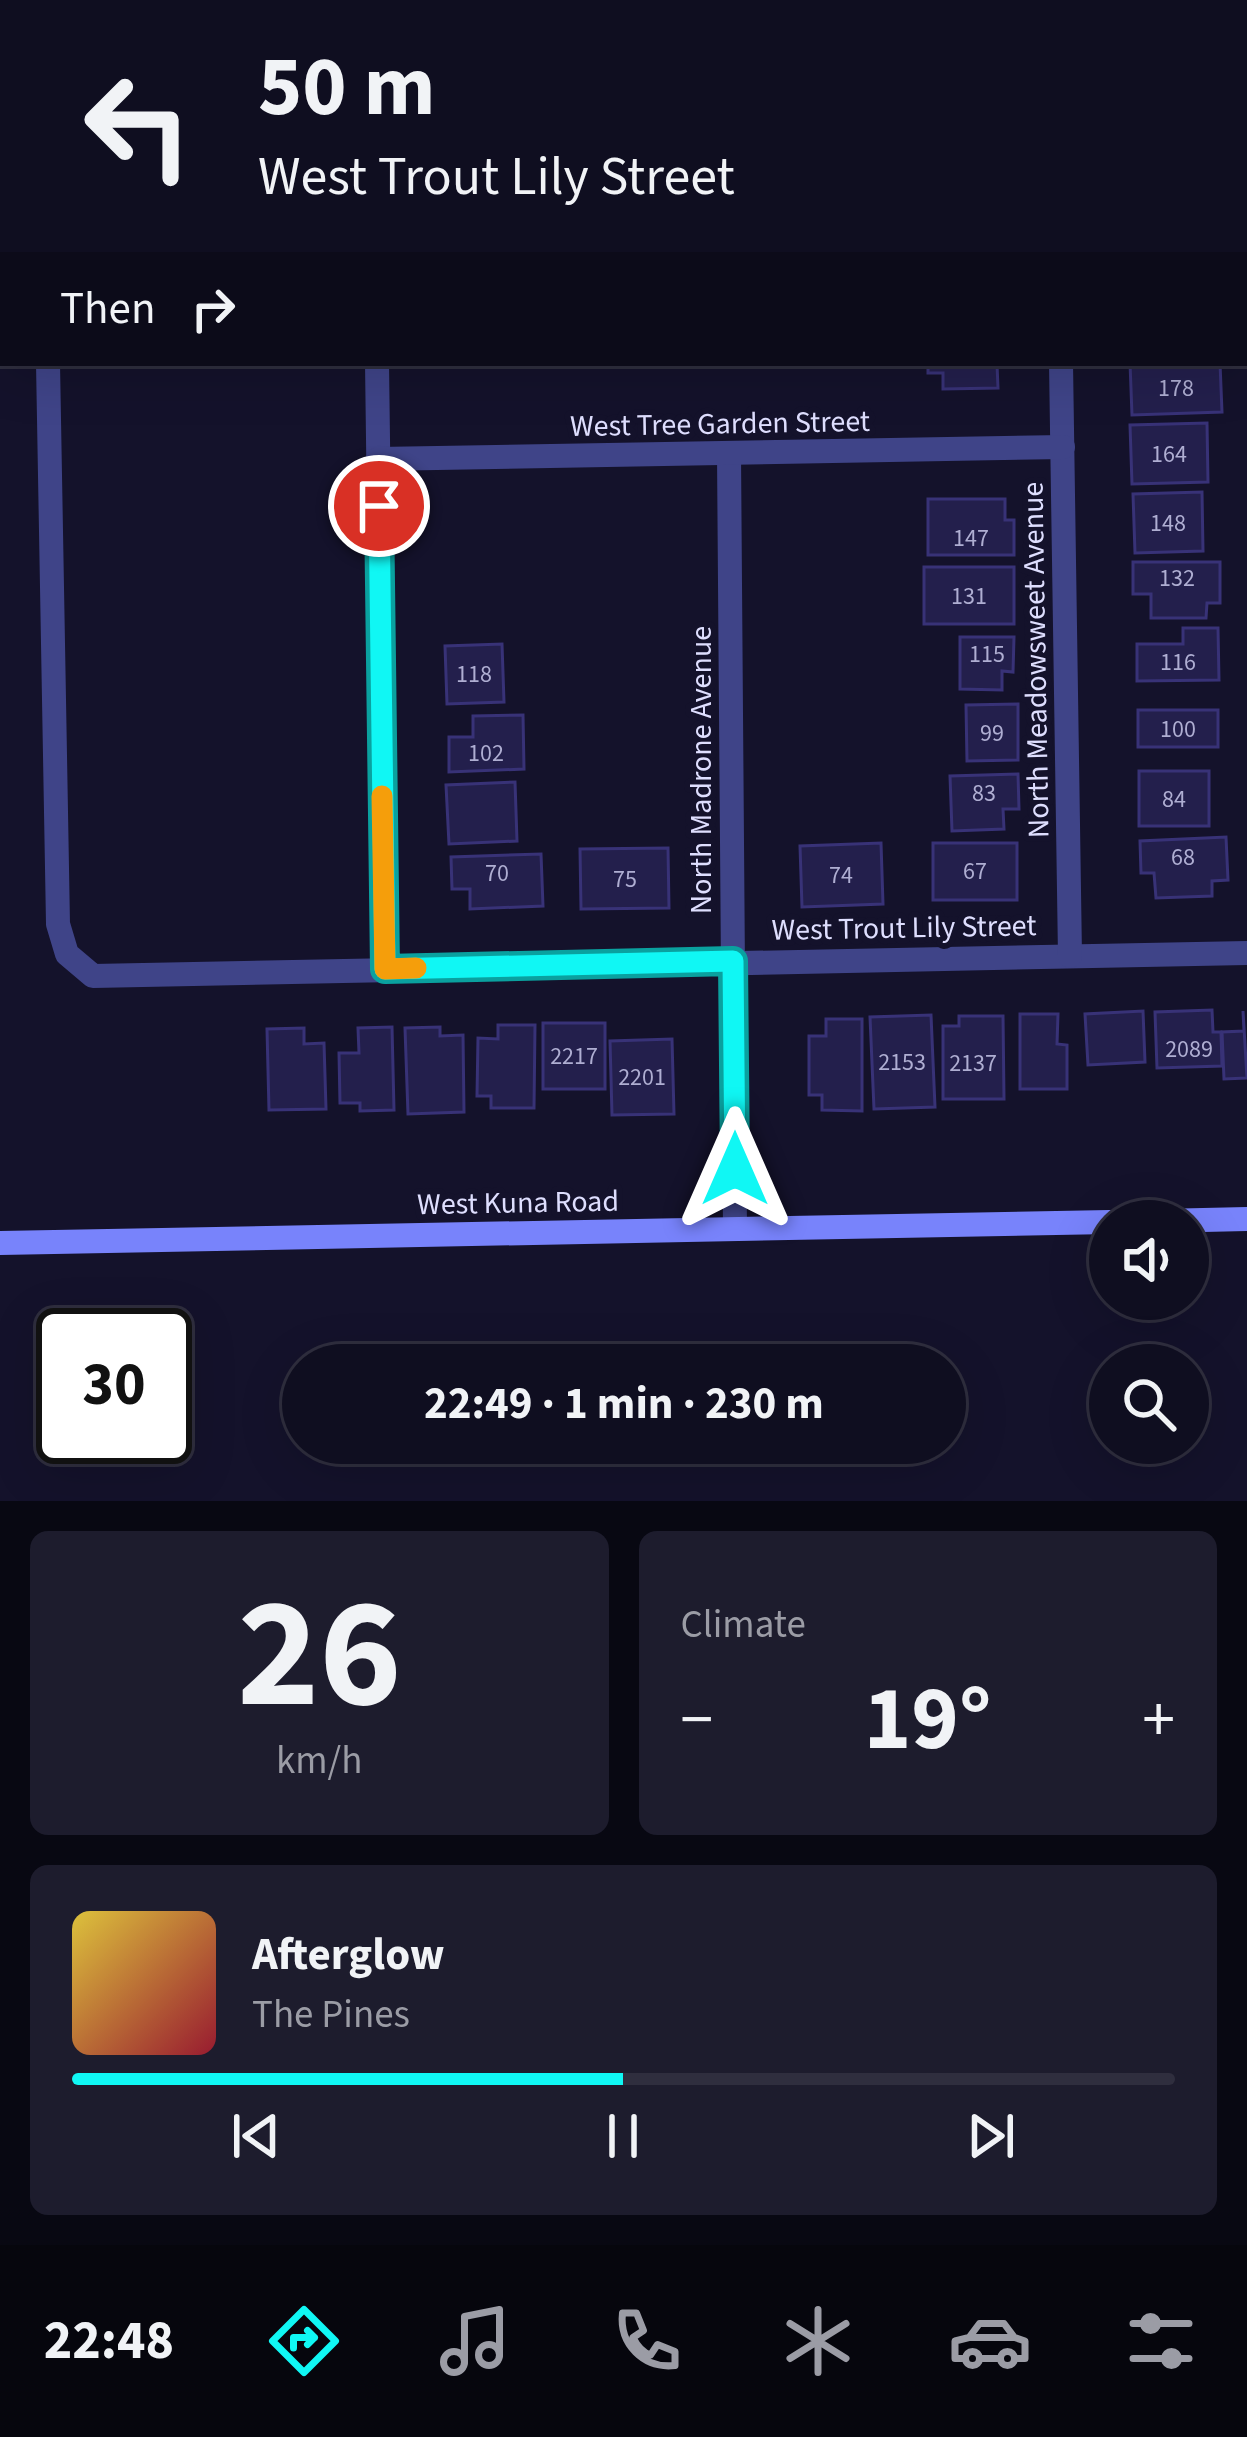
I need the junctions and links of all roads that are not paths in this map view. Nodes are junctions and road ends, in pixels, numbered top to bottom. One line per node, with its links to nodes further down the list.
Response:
1 (48, 366): 10 (street, West Trout Lily Street)
2 (377, 366): 6 (street)
3 (1061, 366): 4 (street, North Meadowsweet Avenue)
4 (1063, 447): 5 (street, West Tree Garden Street); 8 (street, North Meadowsweet Avenue)
5 (729, 454): 6 (street, West Tree Garden Street); 9 (street, North Madrone Avenue)
6 (378, 459): 10 (street)
7 (1247, 952): 8 (street, West Trout Lily Street)
8 (1070, 956): 9 (street, West Trout Lily Street)
9 (733, 961): 10 (street, West Trout Lily Street); 14 (street, North Madrone Avenue)
10 (385, 969)
11 (1247, 1219): 12 (main road)
12 (1209, 1220)
13 (1089, 1222): 14 (main road, West Kuna Road)
14 (735, 1229): 15 (main road, West Kuna Road)
15 (0, 1243)

